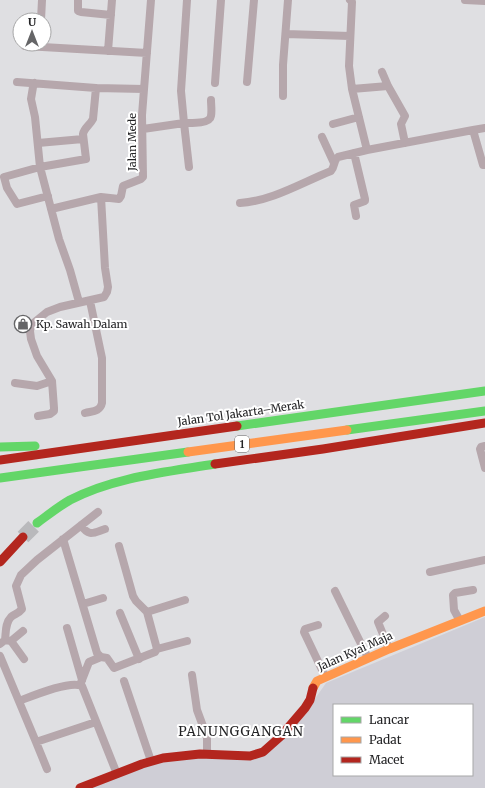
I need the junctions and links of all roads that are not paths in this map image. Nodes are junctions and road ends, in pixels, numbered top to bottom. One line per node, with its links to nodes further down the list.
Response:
1 (42, 0): 12 (street)
2 (78, 0): 13 (street)
3 (112, 0): 13 (street)
4 (151, 0): 18 (street, Jalan Mede)
5 (187, 0): 31 (street)
6 (221, 0): 23 (street)
7 (254, 0): 21 (street)
8 (288, 0): 14 (street)
9 (352, 0): 15 (street)
10 (465, 0): 11 (street)
11 (485, 1)
12 (41, 12)
13 (110, 15): 17 (street)
14 (286, 34): 15 (street); 28 (street)
15 (350, 36): 27 (street)
16 (52, 46): 17 (street)
17 (108, 50): 18 (street)
18 (147, 53): 26 (street, Jalan Mede)
19 (382, 72): 24 (street)
20 (17, 82): 22 (street)
21 (247, 82)
22 (35, 83): 25 (street); 38 (street)
23 (215, 83)
24 (388, 86): 27 (street); 39 (street)
25 (96, 88): 26 (street); 37 (street)
26 (144, 89): 34 (street, Jalan Mede)
27 (352, 89): 30 (street)
28 (283, 96)
29 (211, 100): 31 (street)
30 (360, 116): 32 (street); 40 (street)
31 (184, 123): 34 (street); 45 (street)
32 (333, 124)
33 (485, 128): 35 (street)
34 (143, 129): 47 (street, Jalan Mede)
35 (473, 130): 39 (street); 43 (street)
36 (322, 137): 42 (street)
37 (83, 139): 38 (street); 44 (street)
38 (38, 143): 44 (street)
39 (406, 143): 40 (street)
40 (367, 150): 41 (street)
41 (354, 153): 42 (street); 50 (street)
42 (334, 163): 48 (street)
43 (485, 165)
44 (40, 167): 46 (street); 46 (street)
45 (189, 167)
46 (48, 196): 49 (street)
47 (101, 198): 49 (street, Jalan Mede); 51 (street)
48 (240, 203)
49 (51, 209): 52 (street)
50 (356, 216)
51 (90, 301): 52 (street); 57 (street)
52 (79, 302): 53 (street)
53 (52, 381): 54 (street); 58 (street)
54 (15, 382)
55 (485, 391): 62 (main road, Jalan Tol Jakarta–Merak / 1)
56 (485, 411): 65 (main road, 1)
57 (85, 413)
58 (38, 416)
59 (485, 423): 67 (main road)
60 (485, 446): 64 (street)
61 (0, 447): 62 (main road)
62 (86, 447): 63 (main road, Jalan Tol Jakarta–Merak / 1)
63 (0, 460)
64 (485, 468)
65 (0, 478)
66 (98, 512): 68 (street)
67 (37, 523)
68 (81, 525): 69 (street); 71 (street)
69 (105, 529)
70 (23, 537): 74 (main road)
71 (63, 539): 80 (street); 89 (street)
72 (119, 546): 82 (street)
73 (485, 560): 75 (street)
74 (0, 562)
75 (430, 572)
76 (473, 590): 85 (street)
77 (335, 591): 95 (street)
78 (103, 598): 80 (street)
79 (185, 600): 82 (street)
80 (83, 604): 94 (street)
81 (485, 611): 85 (main road, Jalan Kyai Maja)
82 (147, 612): 91 (street)
83 (120, 613): 97 (street)
84 (385, 616): 92 (street)
85 (460, 620): 92 (main road, Jalan Kyai Maja)
86 (318, 625): 99 (street)
87 (67, 628): 101 (street)
88 (23, 631): 89 (street)
89 (5, 642): 96 (street)
90 (187, 642): 91 (street)
91 (156, 649): 97 (street)
92 (389, 649): 95 (main road, Jalan Kyai Maja)
93 (0, 656): 102 (street)
94 (101, 657): 97 (street); 101 (street)
95 (368, 658): 99 (main road, Jalan Kyai Maja)
96 (24, 659)
97 (139, 659)
98 (192, 675): 105 (street)
99 (325, 676): 105 (main road, Jalan Kyai Maja)
100 (124, 681): 106 (street)
101 (81, 682): 102 (street); 103 (street)
102 (19, 701): 104 (street)
103 (96, 722): 104 (street); 108 (street)
104 (36, 742): 107 (street)
105 (207, 754): 106 (main road, Jalan Kyai Maja)
106 (151, 761): 108 (main road, Jalan Kyai Maja)
107 (46, 768)
108 (117, 774): 109 (main road, Jalan Kyai Maja)
109 (80, 788)

